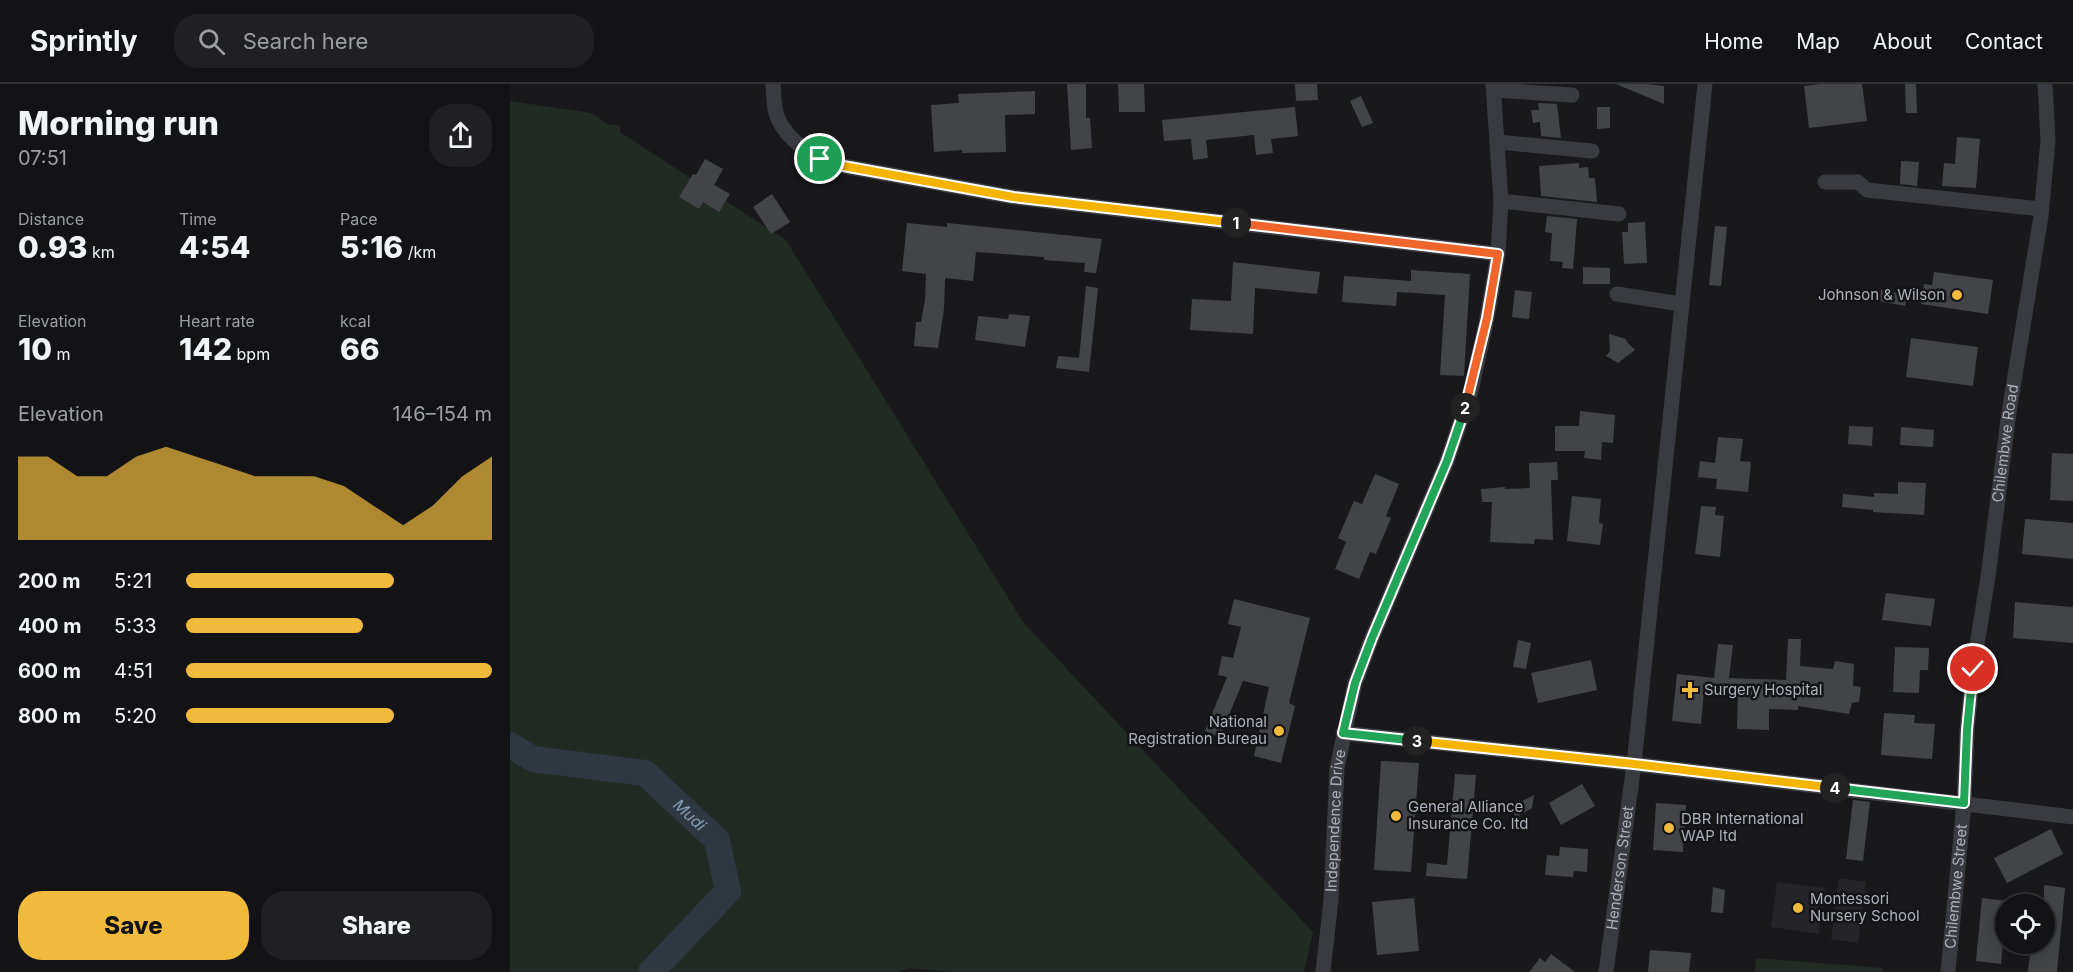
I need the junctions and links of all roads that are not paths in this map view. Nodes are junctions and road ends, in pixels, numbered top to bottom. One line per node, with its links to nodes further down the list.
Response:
1 (773, 84): 12 (street)
2 (1705, 84): 14 (street, Henderson Street)
3 (2045, 84): 10 (street, Chilembwe Road)
4 (1494, 87): 5 (street); 6 (street, Independence Drive)
5 (1572, 95)
6 (1497, 142): 7 (street); 9 (street, Independence Drive)
7 (1592, 151)
8 (1825, 182): 10 (street)
9 (1501, 201): 11 (street); 12 (street, Independence Drive)
10 (2041, 209): 17 (street, Chilembwe Road)
11 (1618, 214)
12 (1498, 254): 15 (street, Independence Drive)
13 (1617, 294): 14 (street)
14 (1681, 304): 16 (street, Henderson Street)
15 (1343, 733): 16 (street); 19 (street, Independence Drive)
16 (1634, 764): 17 (street); 20 (street, Henderson Street)
17 (1964, 803): 18 (street); 21 (street, Chilembwe Street)
18 (2073, 817)
19 (1323, 972)
20 (1606, 972)
21 (1948, 972)

